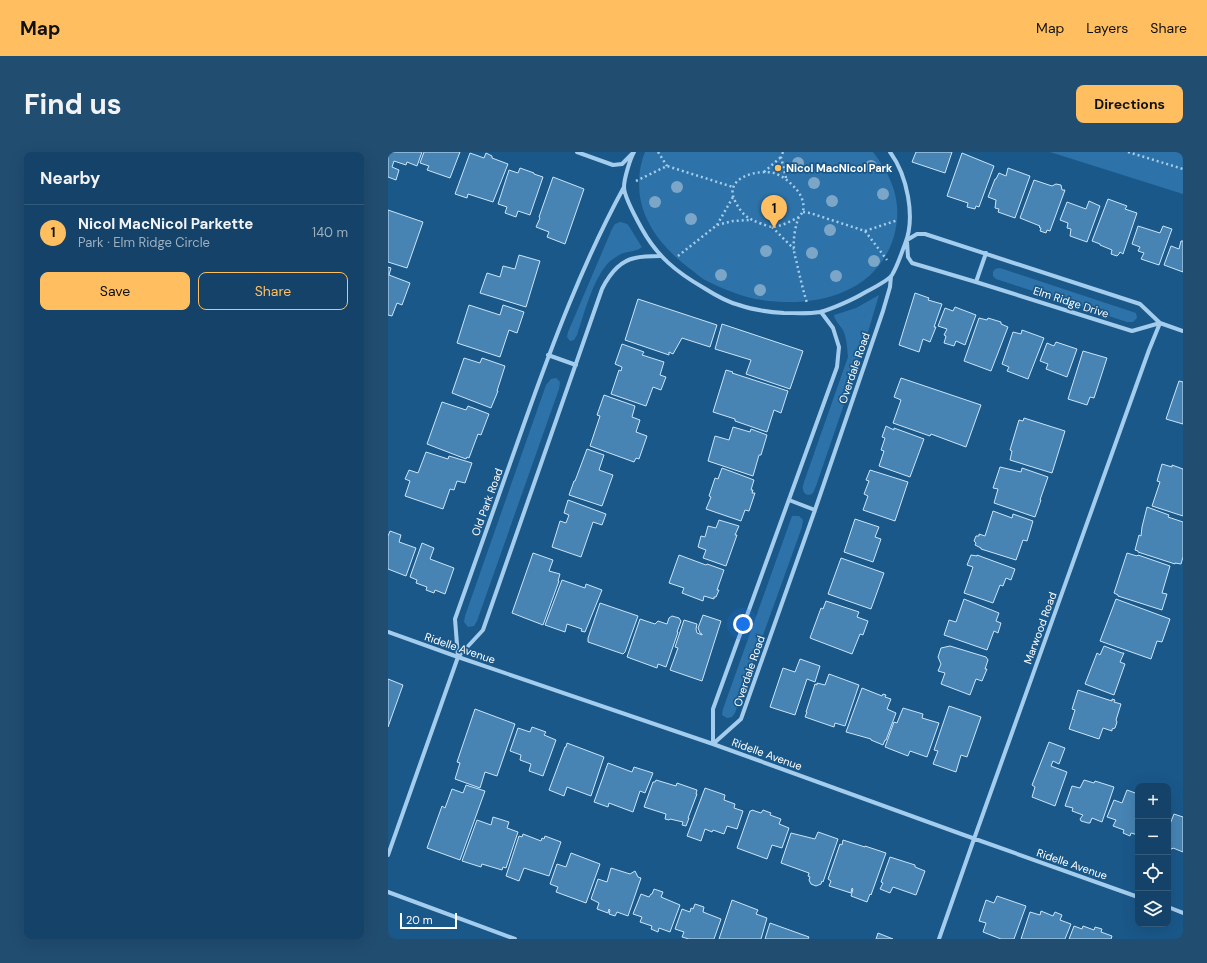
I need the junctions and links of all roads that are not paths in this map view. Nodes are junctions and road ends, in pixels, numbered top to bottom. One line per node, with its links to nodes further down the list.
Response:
1 (577, 152): 3 (street)
2 (890, 152): 5 (street)
3 (633, 153): 4 (street, Old Park Road)
4 (624, 188): 7 (street); 13 (street, Old Park Road)
5 (907, 240): 6 (street, Elm Ridge Drive); 8 (street); 9 (street, Elm Ridge Drive)
6 (986, 253): 9 (street); 11 (street, Elm Ridge Drive)
7 (660, 256): 10 (street); 14 (street, Old Park Road)
8 (891, 276): 10 (street); 16 (street, Overdale Road)
9 (976, 282): 11 (street, Elm Ridge Drive)
10 (821, 312): 15 (street, Overdale Road)
11 (1160, 323): 12 (street, Elm Ridge Drive); 20 (street, Marwood Road)
12 (1183, 331)
13 (548, 356): 14 (street); 18 (street, Old Park Road)
14 (576, 365): 18 (street, Old Park Road)
15 (789, 500): 16 (street); 19 (street, Overdale Road)
16 (815, 510): 19 (street, Overdale Road)
17 (388, 632): 18 (street, Ridelle Avenue)
18 (458, 657): 19 (street, Ridelle Avenue); 21 (street, Old Park Road)
19 (713, 744): 20 (street, Ridelle Avenue)
20 (974, 839): 23 (street, Ridelle Avenue); 27 (street, Marwood Road)
21 (388, 855)
22 (388, 892): 26 (street)
23 (1135, 896)
24 (1171, 908): 25 (street)
25 (1183, 913)
26 (515, 939)
27 (939, 939)

